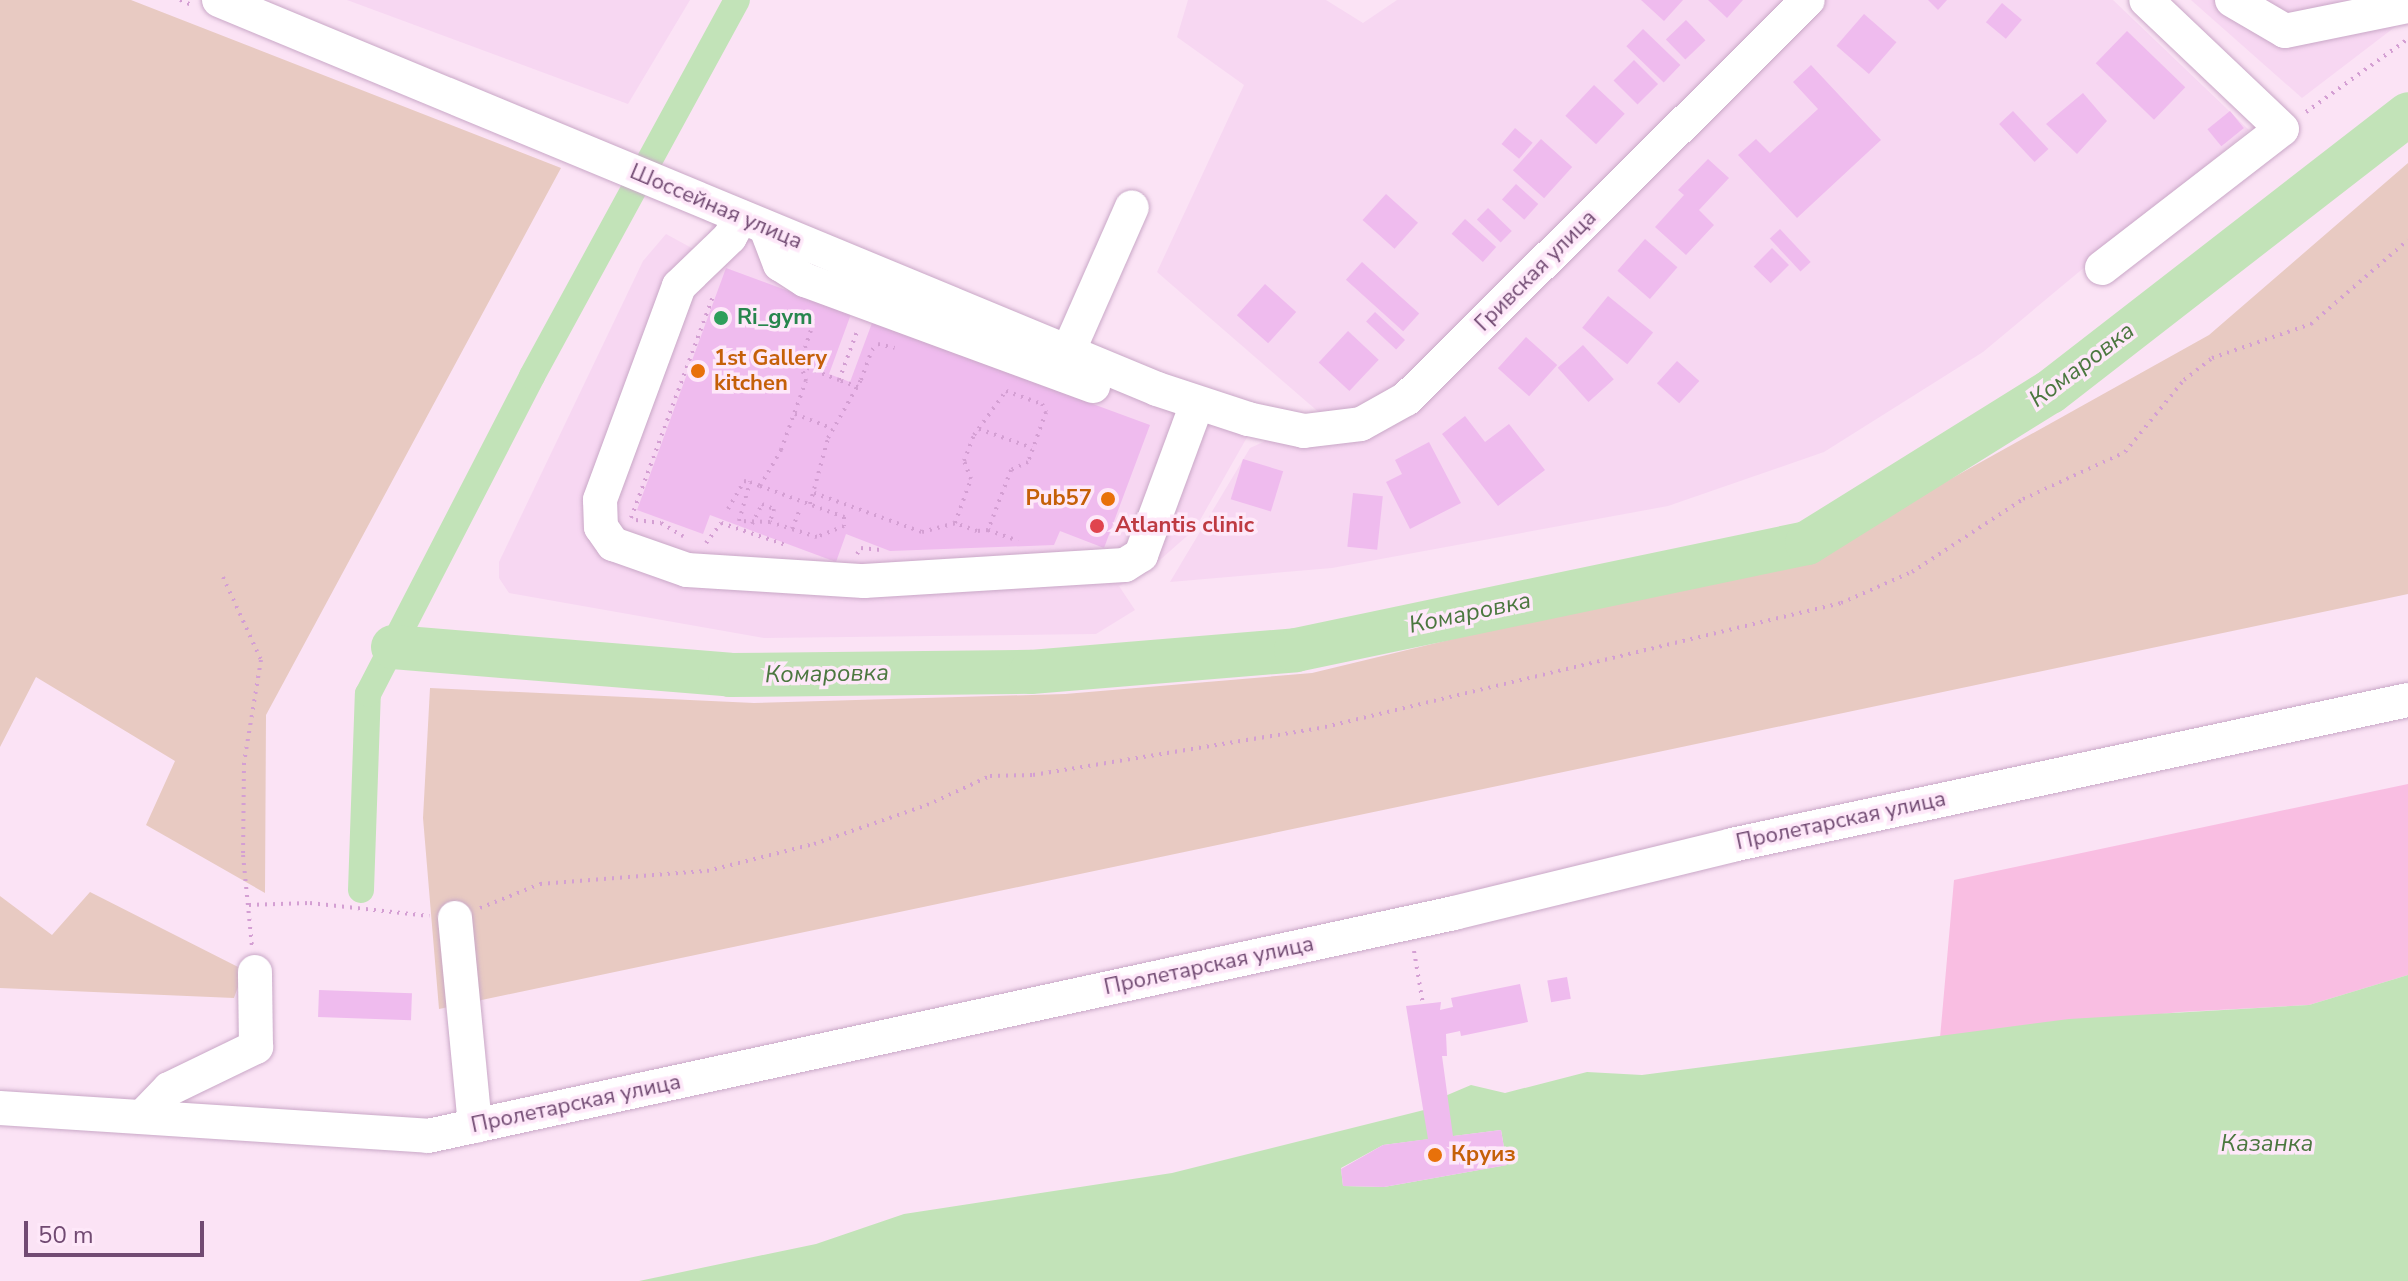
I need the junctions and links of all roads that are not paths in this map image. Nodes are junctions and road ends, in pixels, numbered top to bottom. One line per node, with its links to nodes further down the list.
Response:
1 (219, 0): 7 (street, Шоссейная улица)
2 (1808, 0): 10 (street, Гривская улица)
3 (2146, 0): 8 (street)
4 (2232, 0): 5 (street)
5 (2408, 6)
6 (1132, 207): 9 (street)
7 (754, 222): 9 (street, Шоссейная улица); 10 (street); 10 (street)
8 (2102, 268)
9 (1068, 352): 10 (street, Шоссейная улица)
10 (1201, 412)
11 (2408, 700): 16 (street, Пролетарская улица)
12 (455, 918): 16 (street)
13 (255, 972): 15 (street)
14 (0, 1108): 15 (street, Пролетарская улица)
15 (142, 1117): 16 (street, Пролетарская улица)
16 (475, 1126)

